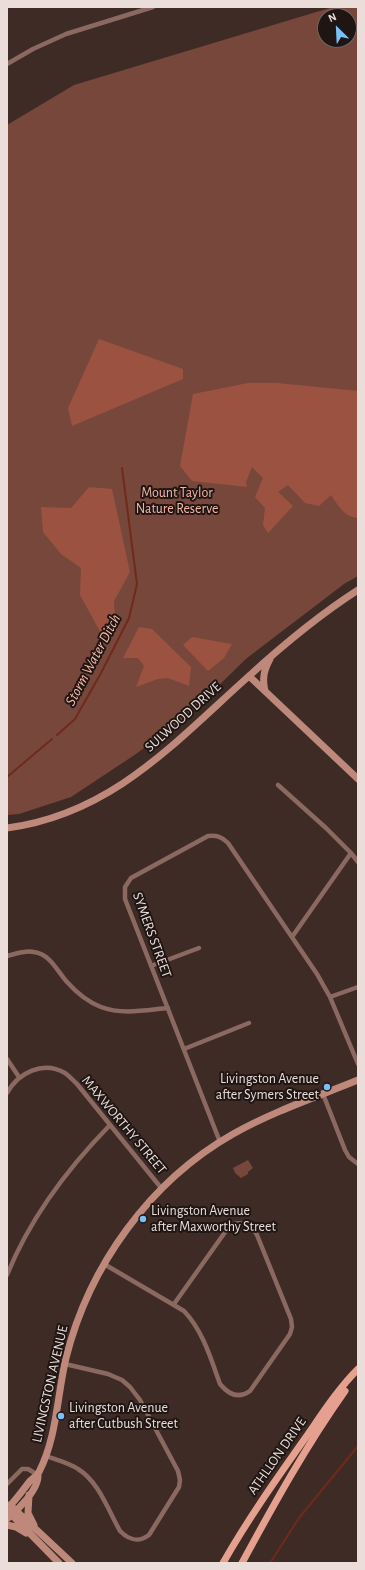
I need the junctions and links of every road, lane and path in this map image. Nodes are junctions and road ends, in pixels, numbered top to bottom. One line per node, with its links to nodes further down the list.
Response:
1 (153, 7): 2 (street)
2 (7, 64)
3 (358, 590): 4 (street, SULWOOD DRIVE)
4 (270, 657): 5 (street, SULWOOD DRIVE); 6 (street)
5 (248, 676): 6 (street); 9 (street, SULWOOD DRIVE)
6 (266, 692): 7 (street)
7 (358, 779)
8 (278, 786): 10 (street)
9 (7, 828)
10 (351, 853): 11 (street); 12 (street)
11 (358, 862)
12 (292, 937): 15 (street, SYMERS STREET); 17 (street, SYMERS STREET)
13 (199, 948): 15 (street)
14 (7, 956): 18 (street)
15 (152, 966): 18 (street, SYMERS STREET)
16 (358, 987): 17 (street)
17 (330, 998): 22 (street, SYMERS STREET)
18 (168, 1008): 20 (street, SYMERS STREET)
19 (249, 1023): 20 (street)
20 (184, 1049): 28 (street, SYMERS STREET)
21 (7, 1059): 23 (street)
22 (358, 1064)
23 (19, 1077): 25 (street, MAXWORTHY STREET); 27 (street, MAXWORTHY STREET)
24 (358, 1080): 26 (street, LIVINGSTON AVENUE)
25 (7, 1093)
26 (323, 1094): 28 (street, LIVINGSTON AVENUE); 29 (street)
27 (110, 1125): 30 (street, MAXWORTHY STREET); 32 (street)
28 (220, 1142): 30 (street, LIVINGSTON AVENUE)
29 (358, 1164)
30 (162, 1189): 31 (street, LIVINGSTON AVENUE)
31 (104, 1264): 33 (street); 34 (street, LIVINGSTON AVENUE)
32 (7, 1275)
33 (174, 1304): 33 (street)
34 (65, 1364): 37 (street, LIVINGSTON AVENUE); 37 (street)
35 (358, 1369): 47 (main road, ATHLLON DRIVE)
36 (358, 1373): 48 (main road, ATHLLON DRIVE)
37 (46, 1456): 38 (street, LIVINGSTON AVENUE)
38 (38, 1474): 39 (street); 40 (street, LIVINGSTON AVENUE); 41 (street, LIVINGSTON AVENUE)
39 (7, 1484)
40 (29, 1495): 41 (street, LIVINGSTON AVENUE); 43 (street)
41 (10, 1512): 43 (street); 44 (street)
42 (7, 1525): 44 (street)
43 (38, 1531): 46 (street)
44 (36, 1540): 45 (street)
45 (59, 1563)
46 (72, 1563)
47 (223, 1563)
48 (242, 1563)

